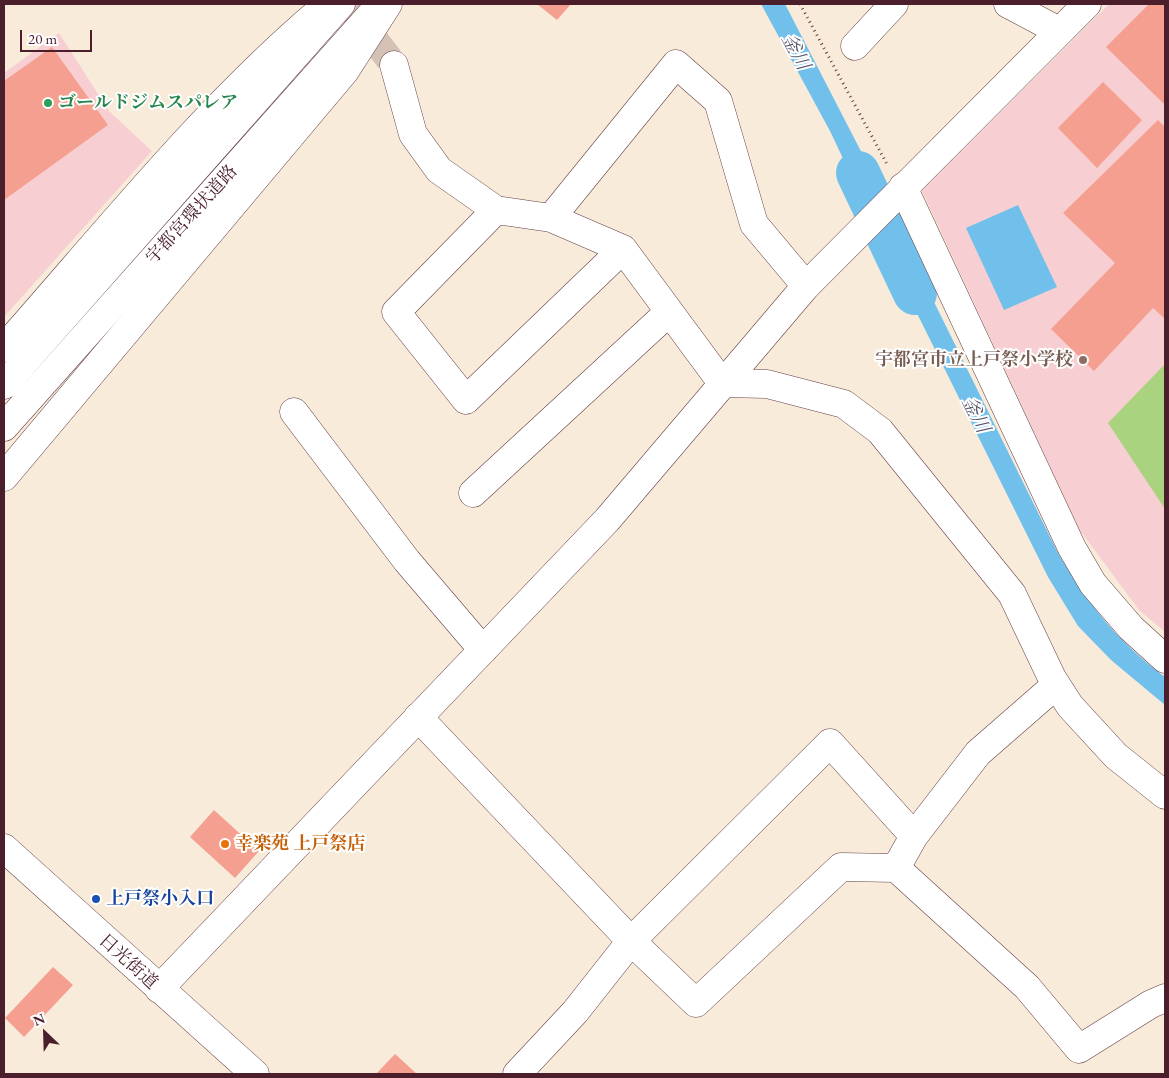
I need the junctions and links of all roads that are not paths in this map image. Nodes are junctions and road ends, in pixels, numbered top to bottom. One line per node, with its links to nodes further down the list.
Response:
1 (328, 4): 17 (main road)
2 (341, 4): 19 (main road, 宇都宮環状道路)
3 (380, 4): 21 (main road, 宇都宮環状道路)
4 (388, 4): 22 (main road)
5 (894, 4): 9 (main road)
6 (1008, 4): 8 (main road)
7 (1087, 4): 8 (main road)
8 (1060, 31): 11 (main road)
9 (856, 46)
10 (394, 65): 12 (main road)
11 (903, 187): 15 (main road); 25 (main road)
12 (496, 210): 13 (main road); 14 (main road)
13 (551, 218): 14 (main road); 15 (main road)
14 (623, 249): 16 (main road)
15 (806, 286): 18 (main road)
16 (668, 312): 18 (main road); 23 (main road)
17 (4, 348)
18 (722, 383): 24 (main road); 26 (main road)
19 (4, 385)
20 (294, 412): 24 (main road)
21 (4, 426)
22 (4, 477)
23 (473, 493)
24 (483, 650): 27 (main road)
25 (1165, 659)
26 (1056, 685): 28 (main road); 29 (main road)
27 (418, 718): 32 (main road); 33 (main road)
28 (1165, 795)
29 (914, 836): 31 (main road); 32 (main road)
30 (4, 848): 33 (main road, 日光街道)
31 (896, 868): 32 (main road); 34 (main road)
32 (631, 941): 36 (main road)
33 (158, 990): 35 (main road, 日光街道)
34 (1165, 998)
35 (255, 1074)
36 (517, 1074)

